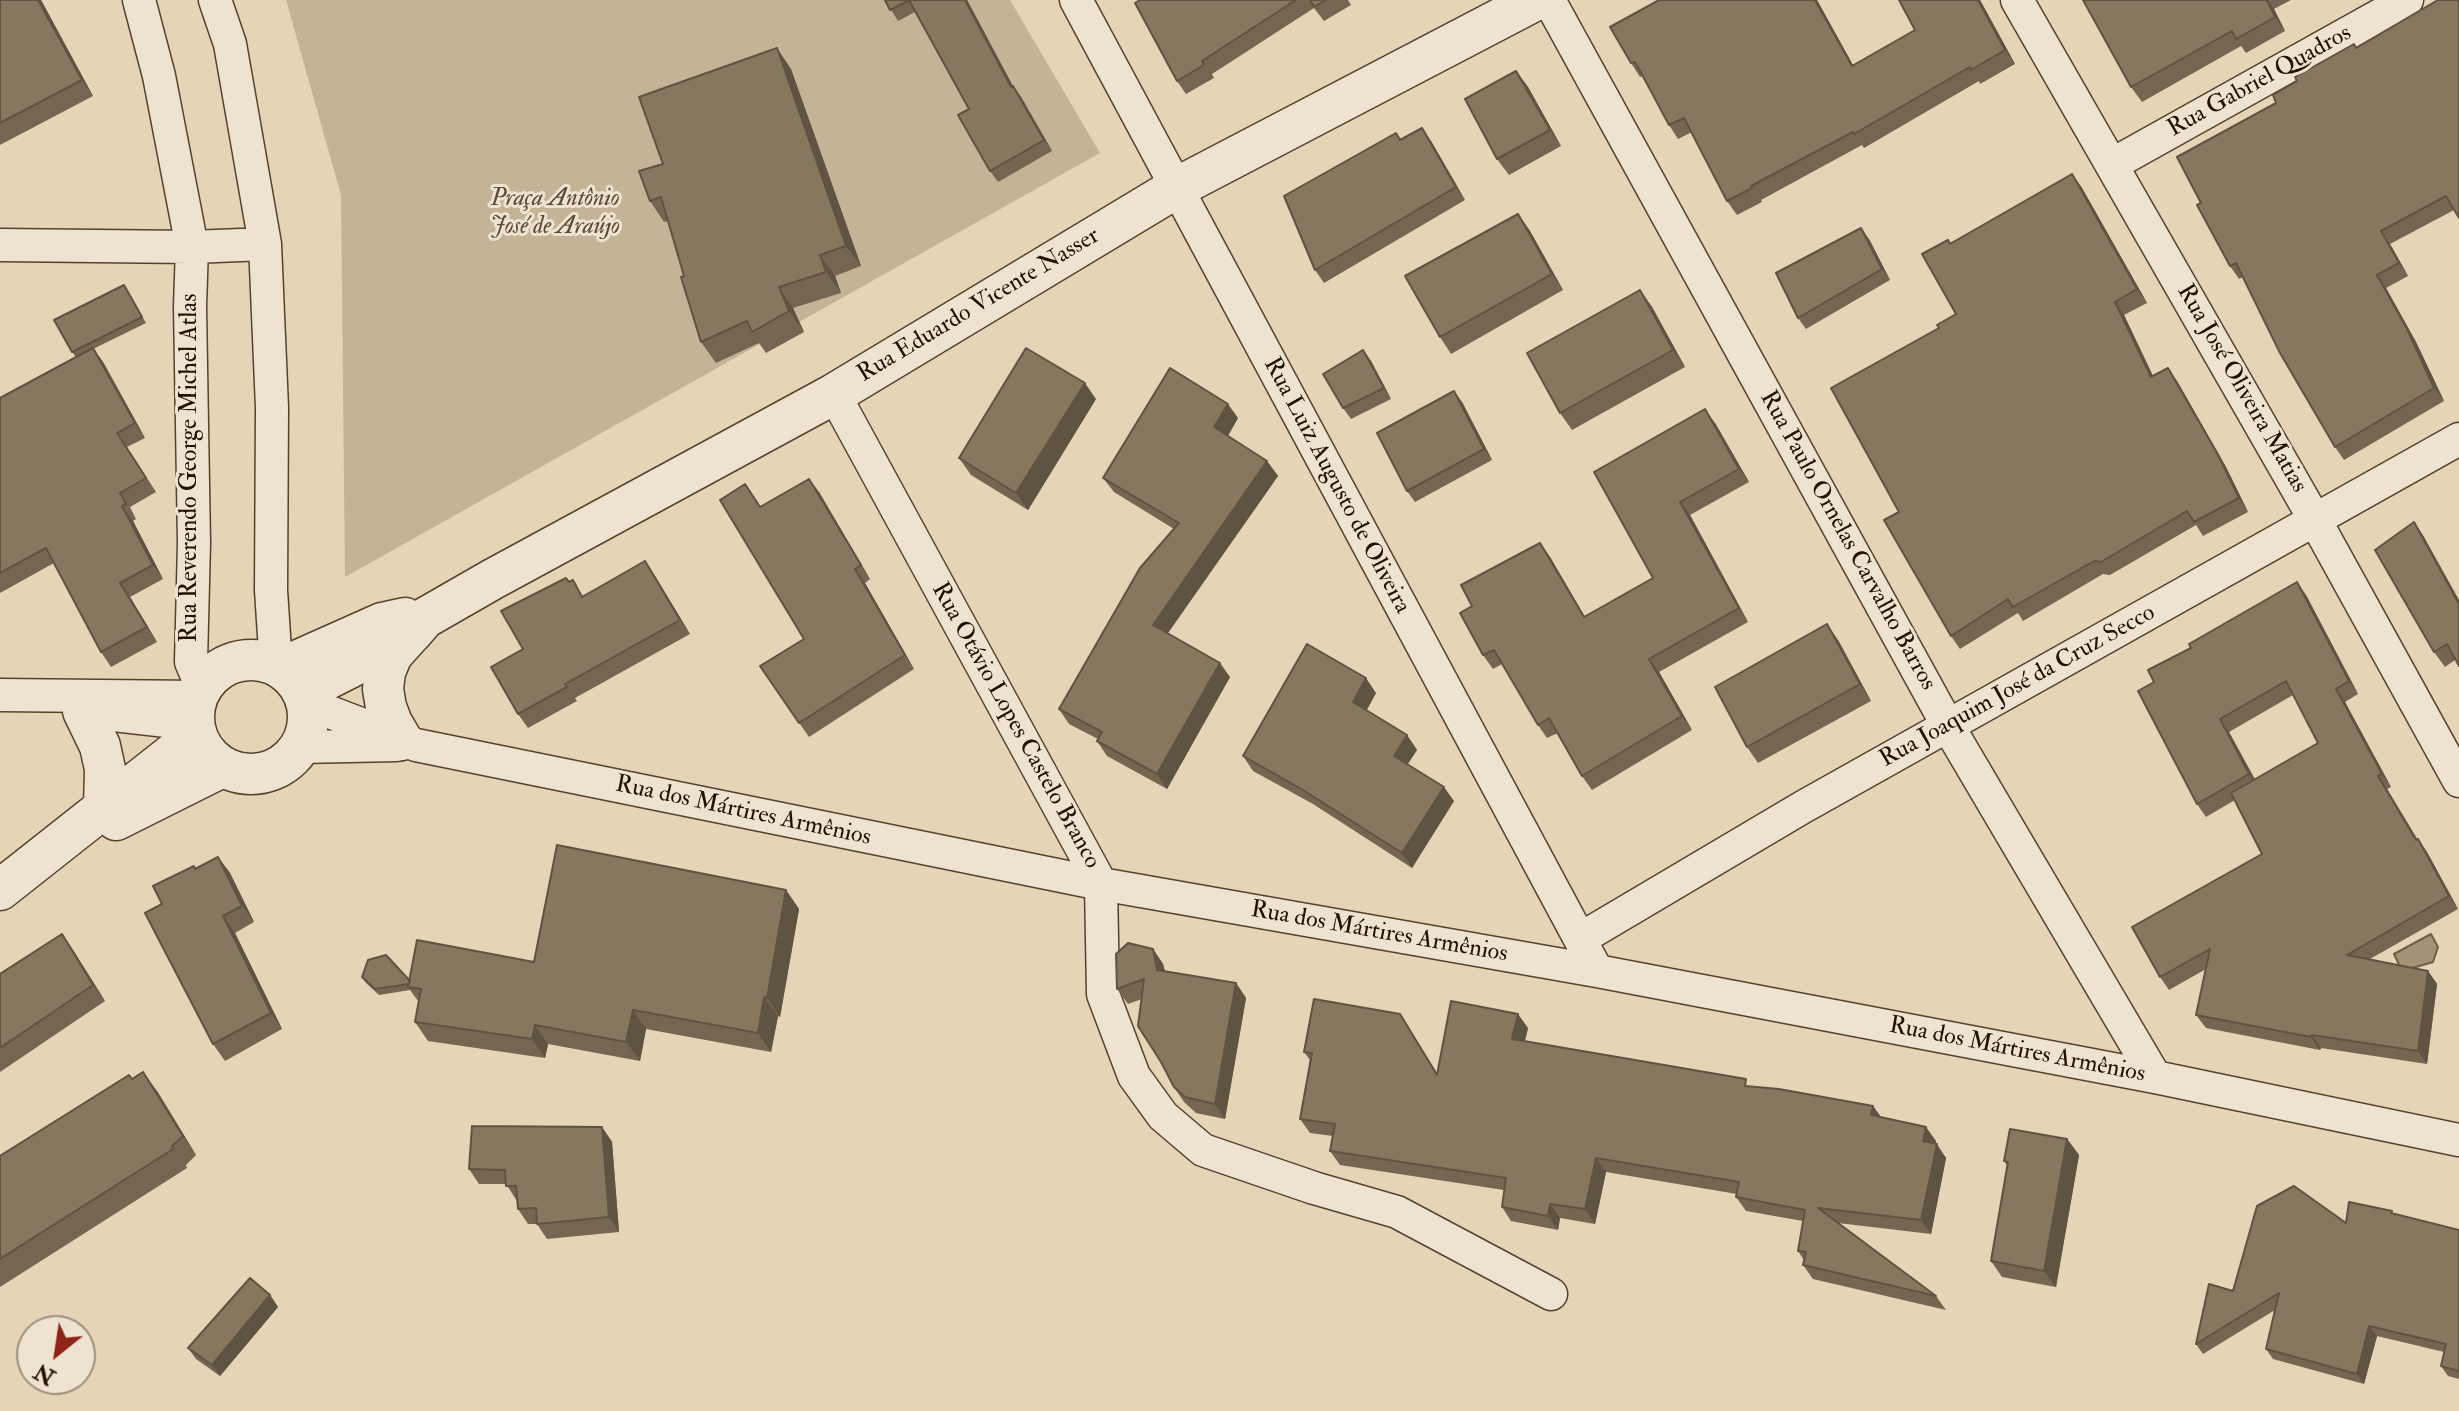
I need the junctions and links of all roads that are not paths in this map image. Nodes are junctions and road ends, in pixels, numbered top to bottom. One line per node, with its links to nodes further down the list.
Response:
1 (139, 0): 12 (street, Rua Reverendo George Michel Atlas)
2 (215, 0): 10 (street)
3 (1076, 0): 9 (street, Rua Luiz Augusto de Oliveira)
4 (1536, 0): 9 (street, Rua Eduardo Vicente Nasser)
5 (1549, 0): 22 (street, Rua Paulo Ornelas Carvalho Barros)
6 (2017, 0): 8 (street, Rua José Oliveira Matias)
7 (2407, 0): 8 (street, Rua Gabriel Quadros)
8 (2113, 164): 15 (street, Rua José Oliveira Matias)
9 (1176, 188): 13 (street, Rua Eduardo Vicente Nasser); 31 (street, Rua Luiz Augusto de Oliveira)
10 (265, 244): 12 (street); 17 (street)
11 (0, 245): 12 (street)
12 (192, 247): 21 (street, Rua Reverendo George Michel Atlas)
13 (834, 394): 16 (street, Rua Eduardo Vicente Nasser); 29 (street, Rua Otávio Lopes Castelo Branco)
14 (2459, 439): 15 (street, Rua Joaquim José da Cruz Secco)
15 (2315, 520): 22 (street, Rua Joaquim José da Cruz Secco); 26 (street, Rua José Oliveira Matias)
16 (418, 625): 17 (street, Rua Eduardo Vicente Nasser); 23 (street)
17 (291, 682): 21 (street); 23 (street, Rua dos Mártires Armênios); 24 (street)
18 (0, 695): 19 (street)
19 (40, 695): 20 (street); 21 (street)
20 (83, 711): 21 (street); 27 (street)
21 (197, 711): 25 (street); 27 (street)
22 (1948, 726): 31 (street, Rua Joaquim José da Cruz Secco); 33 (street, Rua Paulo Ornelas Carvalho Barros)
23 (409, 742): 24 (street); 29 (street, Rua dos Mártires Armênios)
24 (300, 747): 25 (street)
25 (222, 767): 28 (street)
26 (2459, 781)
27 (104, 807): 28 (street)
28 (44, 855): 30 (street)
29 (1101, 884): 32 (street, Rua dos Mártires Armênios); 35 (street, Rua Otávio Lopes Castelo Branco)
30 (0, 890)
31 (1580, 939): 32 (street, Rua Luiz Augusto de Oliveira)
32 (1597, 971): 33 (street, Rua dos Mártires Armênios)
33 (2155, 1077): 34 (street, Rua dos Mártires Armênios)
34 (2459, 1140)
35 (1551, 1294)

